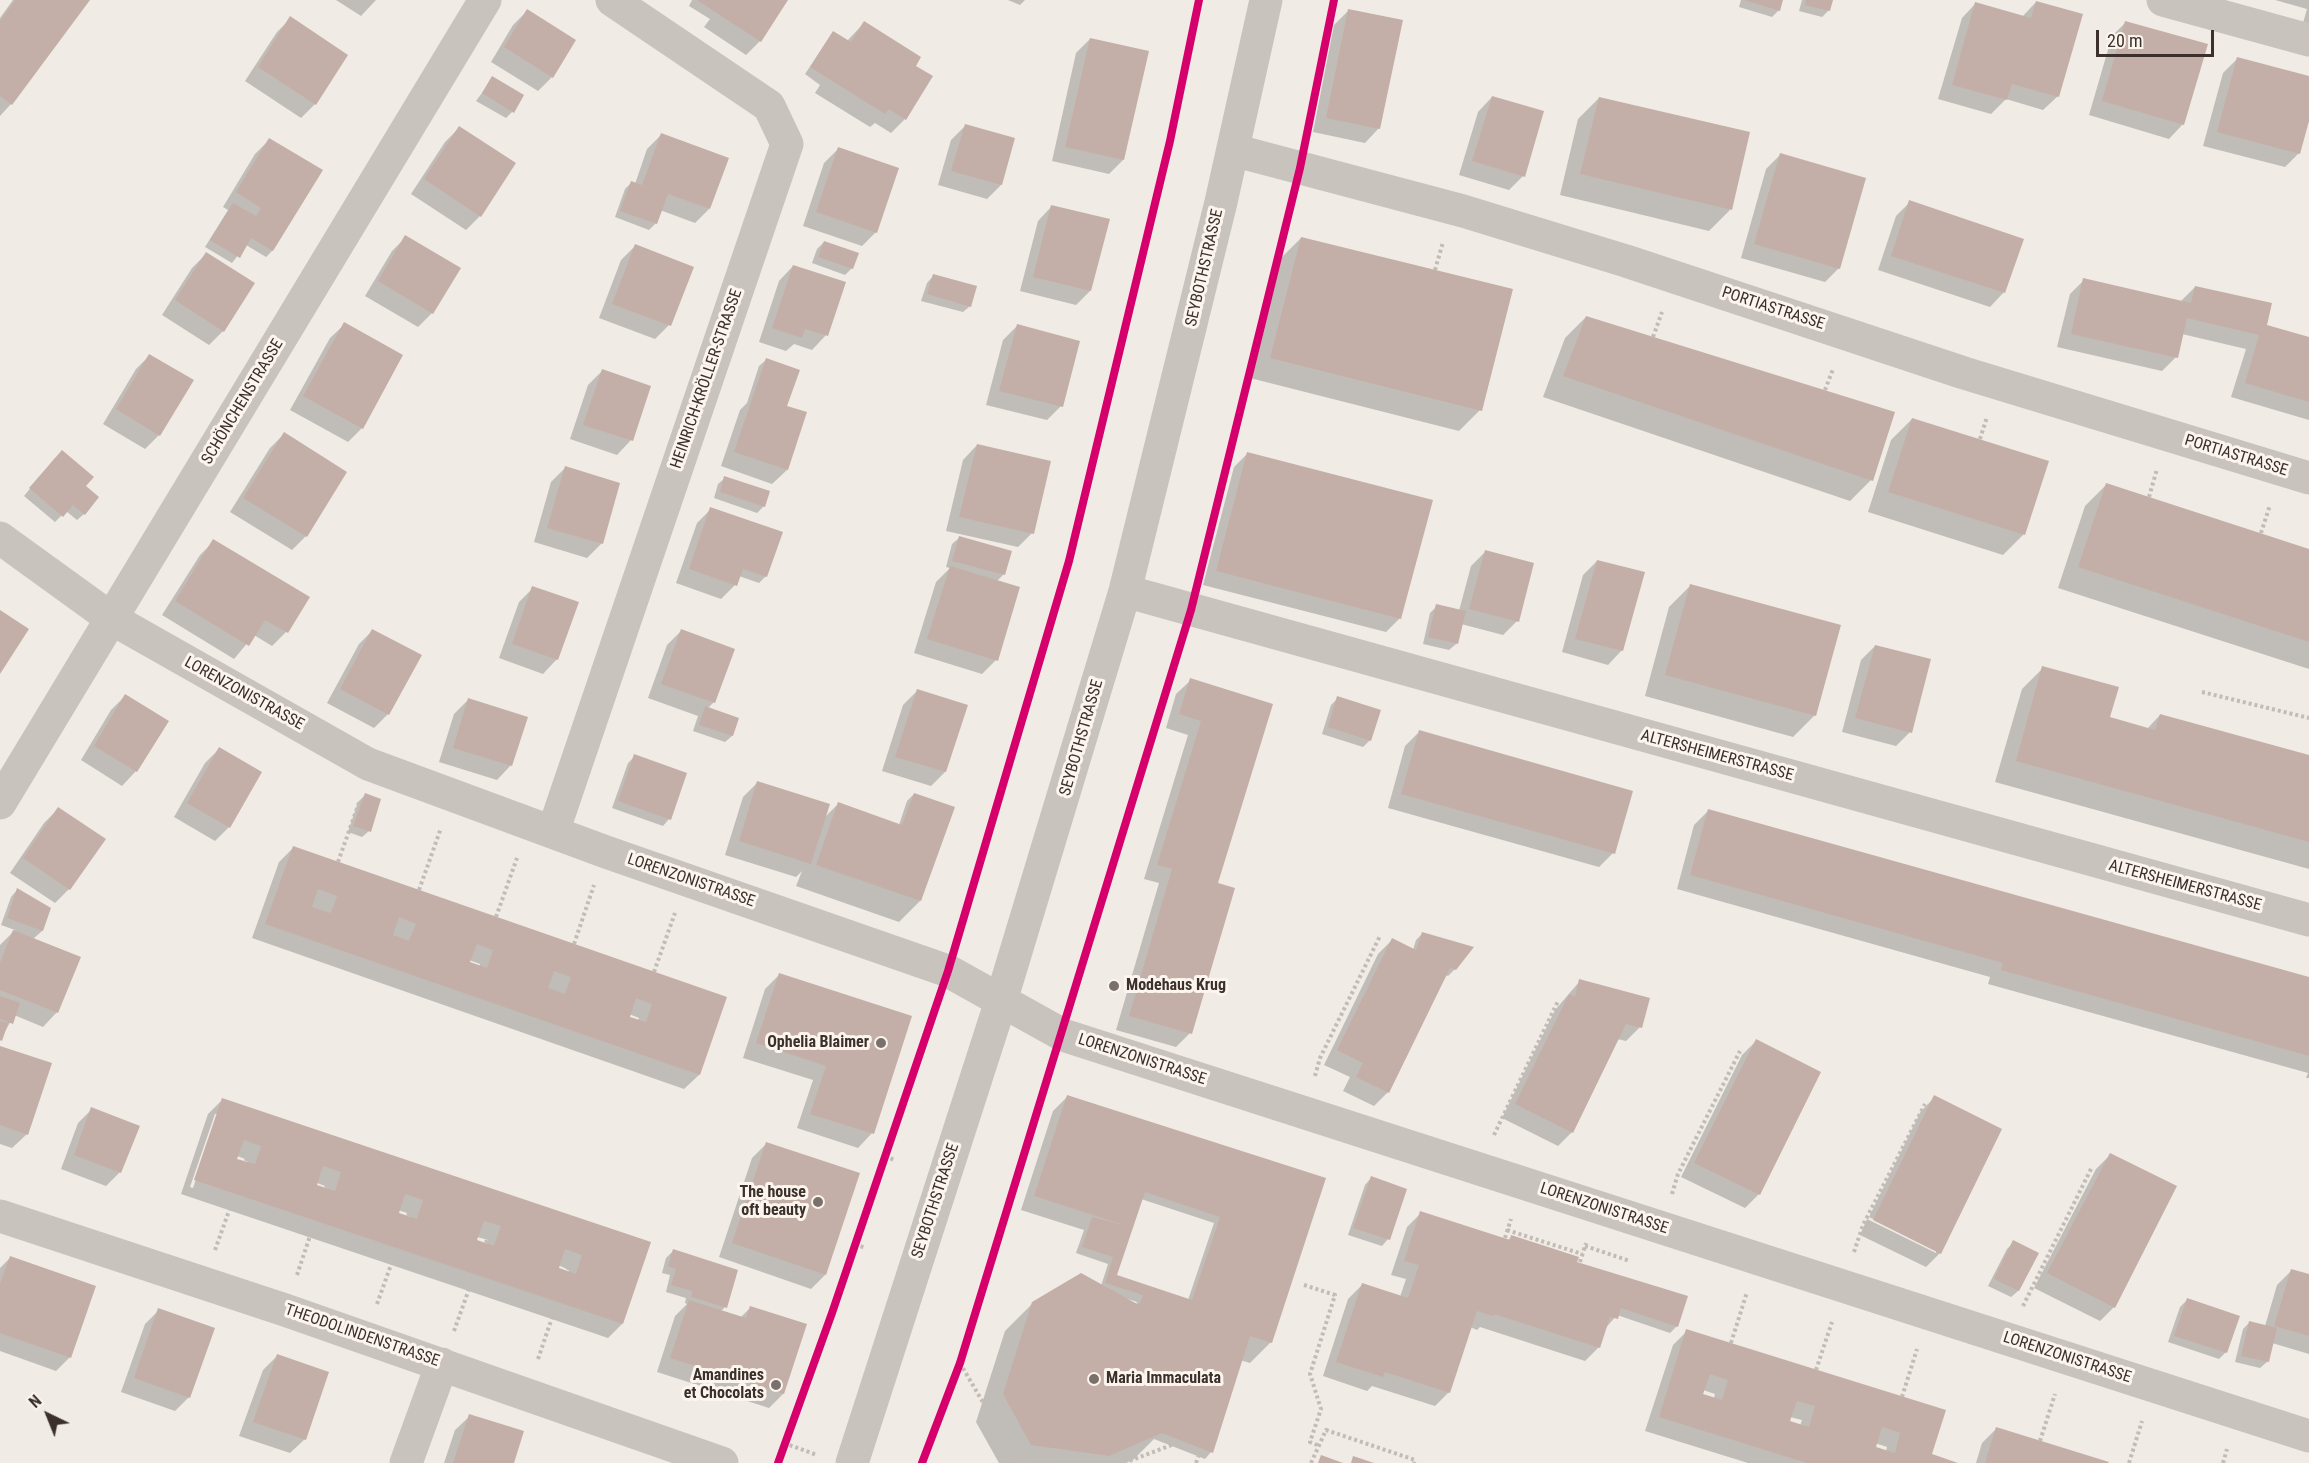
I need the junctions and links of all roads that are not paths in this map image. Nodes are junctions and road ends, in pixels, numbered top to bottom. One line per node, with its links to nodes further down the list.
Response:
1 (484, 0): 10 (street, SCHÖNCHENSTRASSE)
2 (612, 0): 12 (street, HEINRICH-KRÖLLER-STRASSE)
3 (1266, 0): 6 (street, SEYBOTHSTRASSE)
4 (2163, 0): 5 (street)
5 (2309, 40)
6 (1233, 150): 7 (street, PORTIASTRASSE); 9 (street, SEYBOTHSTRASSE)
7 (2309, 478)
8 (0, 538): 10 (street, LORENZONISTRASSE)
9 (1125, 591): 13 (street, ALTERSHEIMERSTRASSE); 14 (street, SEYBOTHSTRASSE)
10 (112, 620): 11 (street, SCHÖNCHENSTRASSE); 12 (street, LORENZONISTRASSE)
11 (0, 803)
12 (541, 828): 14 (street, LORENZONISTRASSE)
13 (2309, 920)
14 (1001, 1001): 17 (street, LORENZONISTRASSE); 18 (street, SEYBOTHSTRASSE)
15 (0, 1216): 16 (street, THEODOLINDENSTRASSE)
16 (442, 1364): 19 (street); 20 (street, THEODOLINDENSTRASSE)
17 (2309, 1436)
18 (839, 1461)
19 (406, 1463)
20 (722, 1463)

